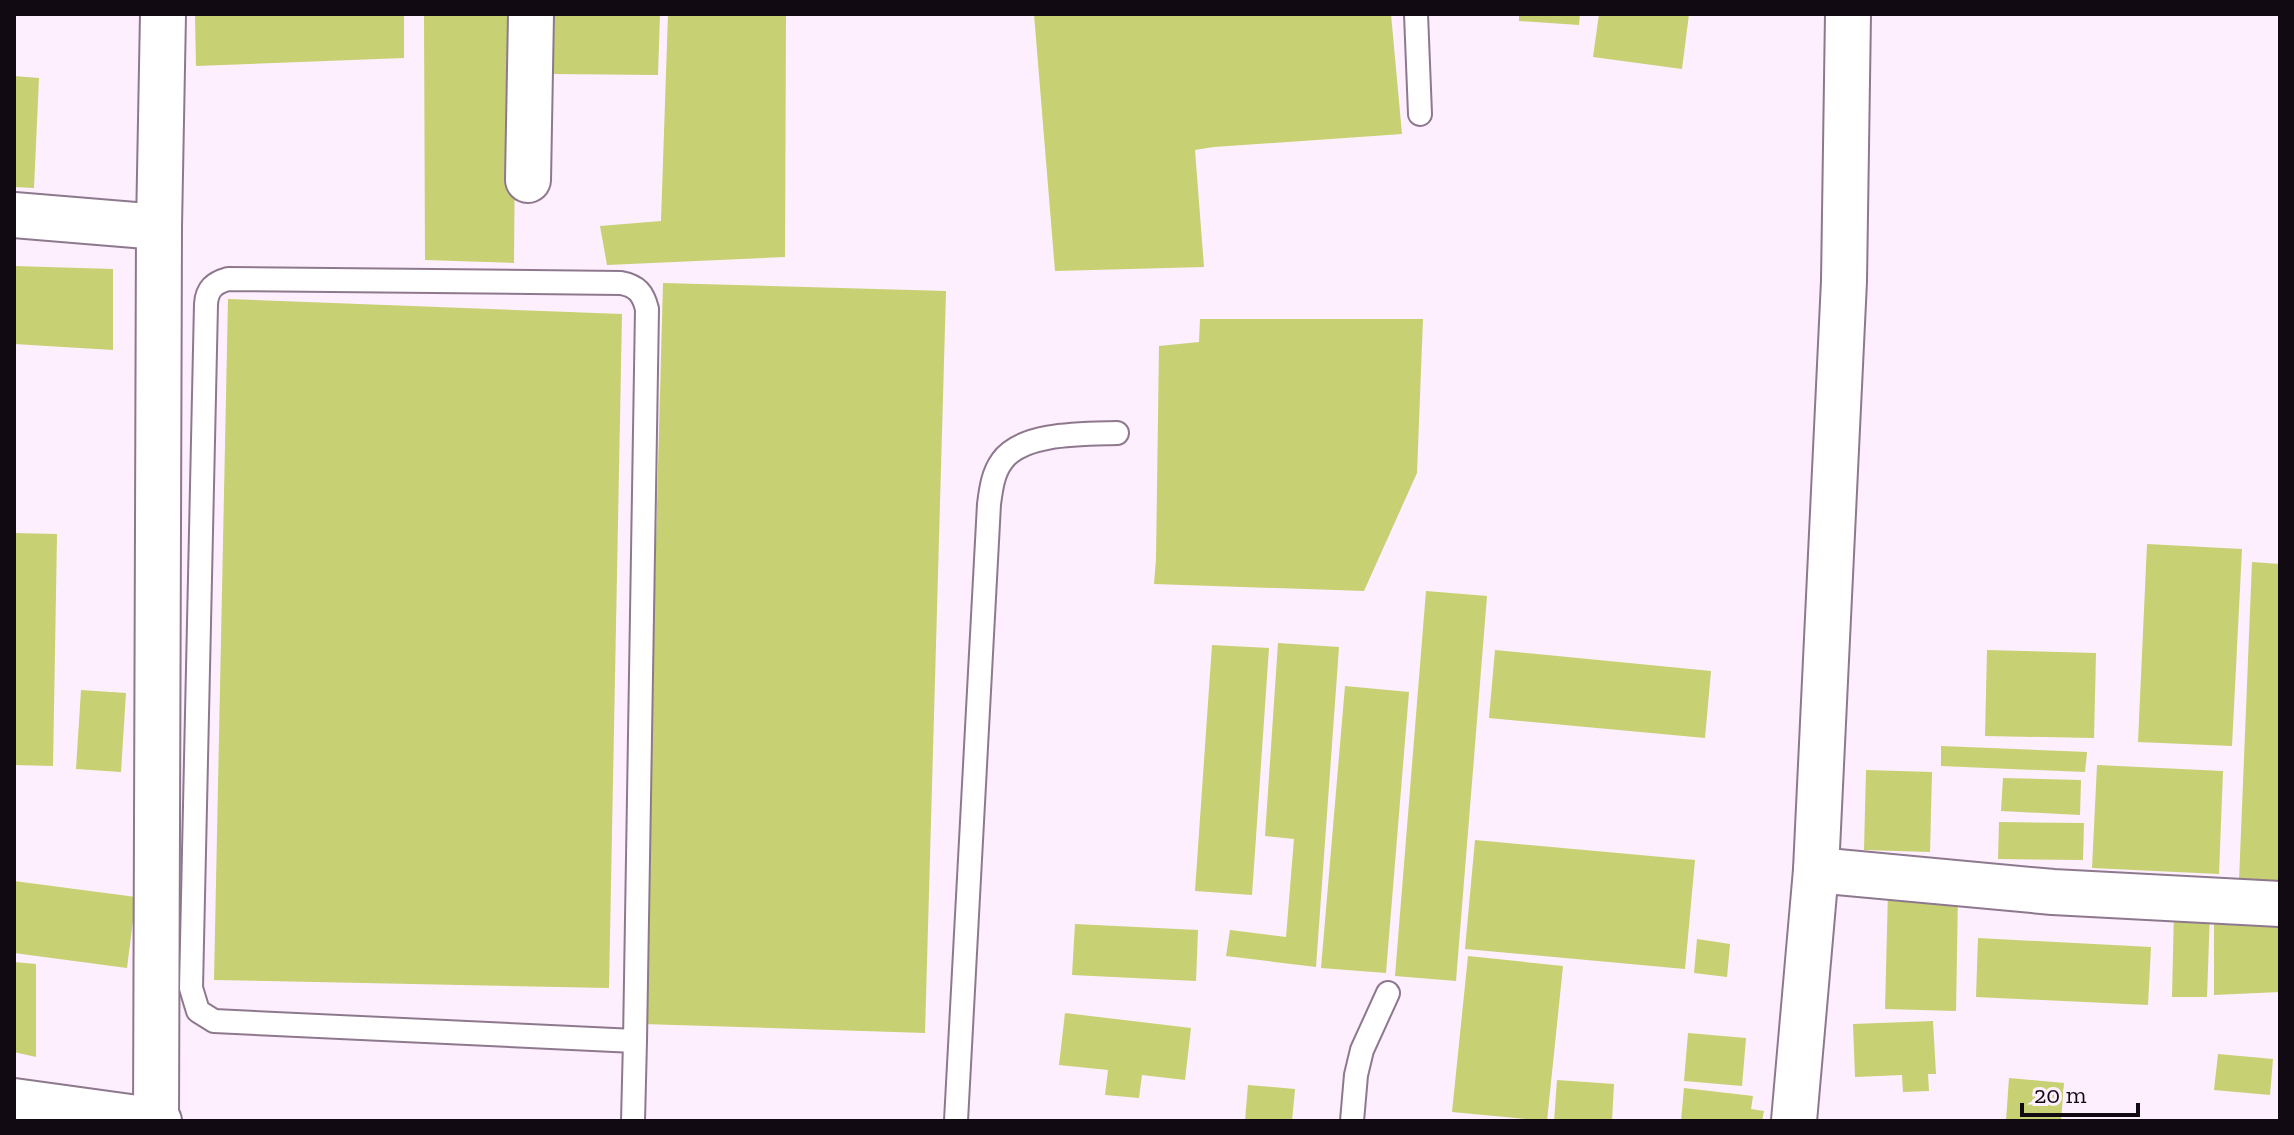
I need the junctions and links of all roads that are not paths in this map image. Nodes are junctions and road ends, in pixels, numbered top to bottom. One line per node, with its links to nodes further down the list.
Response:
1 (163, 14): 8 (street)
2 (531, 14): 6 (street)
3 (1416, 14): 5 (lane)
4 (1848, 14): 10 (street)
5 (1420, 114)
6 (528, 180)
7 (14, 215): 8 (street)
8 (159, 227): 15 (street)
9 (1117, 433): 17 (lane)
10 (1816, 870): 11 (street); 19 (street)
11 (2280, 904)
12 (1388, 993): 18 (lane)
13 (635, 1041): 13 (lane); 16 (lane)
14 (14, 1101): 15 (street)
15 (157, 1121)
16 (633, 1121)
17 (956, 1121)
18 (1352, 1121)
19 (1794, 1121)

